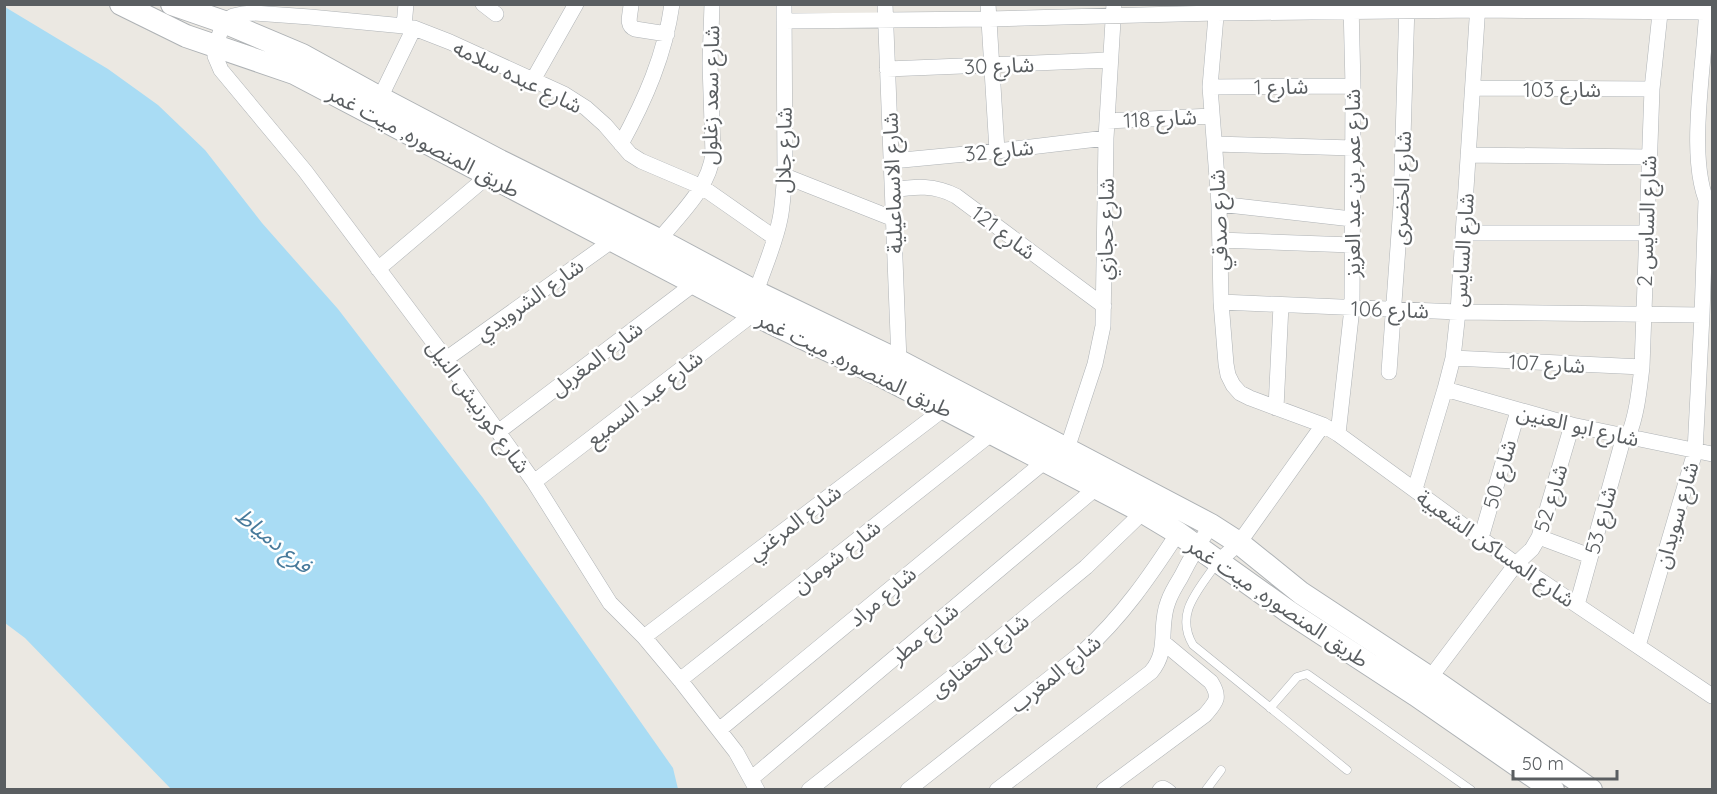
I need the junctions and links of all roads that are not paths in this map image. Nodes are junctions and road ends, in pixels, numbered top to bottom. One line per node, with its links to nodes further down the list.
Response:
1 (121, 4): 28 (main road, طريق المنصوره, ميت غمر)
2 (172, 4): 17 (main road, طريق المنصوره, ميت غمر)
3 (406, 4): 26 (street)
4 (483, 4): 22 (street)
5 (576, 4): 33 (street)
6 (631, 4): 27 (street)
7 (672, 4): 27 (street)
8 (712, 4): 52 (street, شارع سعد زغلول)
9 (784, 4): 23 (street, شارع جلال)
10 (885, 4): 24 (street, شارع الاسماعيلية)
11 (1478, 7): 12 (street); 14 (street); 36 (street, شارع السايس)
12 (1567, 7): 15 (street)
13 (1351, 8): 14 (street); 18 (street); 34 (street, شارع عمر بن عبد العزيز)
14 (1407, 8): 72 (street, شارع الخضرى)
15 (1661, 8): 16 (street); 37 (street, شارع السايس 2)
16 (1709, 8): 39 (street, شارع سويدان)
17 (198, 9): 25 (main road, طريق المنصوره, ميت غمر); 28 (street)
18 (1217, 9): 19 (street); 35 (street, شارع صدقي)
19 (1179, 10): 20 (street)
20 (1114, 11): 21 (street); 30 (street, شارع حجازي)
21 (989, 12): 24 (street); 31 (street)
22 (495, 14)
23 (784, 21): 24 (street); 51 (street, شارع جلال)
24 (886, 21): 32 (street, شارع الاسماعيلية)
25 (224, 22): 26 (street, شارع عبده سلامه); 29 (street); 38 (main road, طريق المنصوره, ميت غمر)
26 (409, 27): 33 (street, شارع عبده سلامه); 38 (street)
27 (667, 34): 43 (street)
28 (186, 36): 29 (main road, طريق المنصوره, ميت غمر)
29 (215, 47): 50 (main road, طريق المنصوره, ميت غمر); 65 (street, شارع كورنيش النيل)
30 (1110, 60): 31 (street, شارع 30); 41 (street, شارع حجازي)
31 (992, 65): 32 (street, شارع 30); 46 (street)
32 (887, 69): 49 (street, شارع الاسماعيلية)
33 (533, 80): 43 (street, شارع عبده سلامه)
34 (1353, 86): 35 (street, شارع 1); 45 (street, شارع عمر بن عبد العزيز)
35 (1210, 87): 40 (street, شارع صدقي)
36 (1473, 88): 37 (street, شارع 103); 47 (street, شارع السايس)
37 (1652, 89): 48 (street, شارع السايس 2)
38 (380, 98): 62 (main road, طريق المنصوره, ميت غمر)
39 (1706, 103): 55 (street, شارع سويدان)
40 (1212, 116): 41 (street, شارع 118); 44 (street, شارع صدقي)
41 (1107, 120): 42 (street, شارع حجازي)
42 (1107, 138): 46 (street, شارع 32); 70 (street, شارع حجازي)
43 (621, 144): 52 (street, شارع عبده سلامه)
44 (1215, 144): 45 (street); 54 (street, شارع صدقي)
45 (1353, 148): 57 (street, شارع عمر بن عبد العزيز)
46 (997, 151): 49 (street, شارع 32)
47 (1468, 155): 48 (street); 58 (street, شارع السايس)
48 (1648, 157): 59 (street, شارع السايس 2)
49 (892, 160): 53 (street, شارع الاسماعيلية)
50 (489, 175): 61 (main road, طريق المنصوره, ميت غمر); 65 (street)
51 (784, 176): 56 (street); 60 (street, شارع جلال)
52 (702, 187): 60 (street, شارع عبده سلامه); 62 (street, شارع سعد زغلول)
53 (893, 190): 56 (street, شارع الاسماعيلية); 70 (street, شارع 121)
54 (1218, 204): 57 (street); 63 (street, شارع صدقي)
55 (1709, 207): 76 (street, شارع سويدان)
56 (894, 219): 79 (street, شارع الاسماعيلية)
57 (1352, 219): 64 (street, شارع عمر بن عبد العزيز)
58 (1463, 233): 59 (street); 73 (street, شارع السايس)
59 (1646, 233): 75 (street, شارع السايس 2)
60 (775, 238): 67 (street, شارع جلال)
61 (613, 240): 66 (main road, طريق المنصوره, ميت غمر); 78 (street, شارع الشرويدي)
62 (659, 240): 67 (main road, طريق المنصوره, ميت غمر)
63 (1220, 240): 64 (street); 68 (street, شارع صدقي)
64 (1352, 245): 71 (street, شارع عمر بن عبد العزيز)
65 (378, 268): 78 (street, شارع كورنيش النيل)
66 (695, 283): 74 (main road, طريق المنصوره, ميت غمر); 88 (street, شارع المغربل)
67 (756, 292): 79 (main road, طريق المنصوره, ميت غمر)
68 (1221, 302): 69 (street, شارع 106); 84 (street, شارع صدقي)
69 (1281, 305): 71 (street, شارع 106); 84 (street)
70 (1104, 306): 92 (street, شارع حجازي)
71 (1352, 308): 72 (street, شارع 106); 90 (street, شارع عمر بن عبد العزيز)
72 (1395, 310): 73 (street, شارع 106); 81 (street, شارع الخضرى)
73 (1458, 312): 75 (street, شارع 106); 77 (street, شارع السايس)
74 (753, 314): 83 (main road, طريق المنصوره, ميت غمر); 96 (street, شارع عبد السميع)
75 (1643, 315): 76 (street, شارع 106); 80 (street, شارع السايس 2)
76 (1702, 315): 93 (street, شارع سويدان)
77 (1453, 358): 80 (street, شارع 107); 82 (street, شارع السايس)
78 (446, 359): 88 (street, شارع كورنيش النيل)
79 (898, 361): 92 (main road, طريق المنصوره, ميت غمر)
80 (1642, 367): 91 (street, شارع السايس 2)
81 (1389, 372)
82 (1445, 389): 85 (street, شارع ابو العنين); 98 (street, شارع السايس)
83 (945, 408): 89 (main road, طريق المنصوره, ميت غمر); 110 (street, شارع المرغني)
84 (1276, 408): 86 (street, شارع المساكن الشعبية)
85 (1518, 411): 87 (street, شارع ابو العنين); 103 (street, شارع 50)
86 (1323, 425): 90 (street, شارع المساكن الشعبية); 104 (street)
87 (1572, 425): 91 (street, شارع ابو العنين); 102 (street, شارع 52)
88 (498, 432): 96 (street, شارع كورنيش النيل)
89 (992, 433): 95 (main road, طريق المنصوره, ميت غمر); 114 (street, شارع شومان)
90 (1338, 434): 98 (street, شارع المساكن الشعبية)
91 (1626, 437): 93 (street, شارع ابو العنين); 106 (street, شارع 53)
92 (1067, 449): 100 (main road, طريق المنصوره, ميت غمر)
93 (1695, 452): 94 (street, شارع ابو العنين); 112 (street, شارع سويدان)
94 (1713, 454)
95 (1044, 462): 97 (main road, طريق المنصوره, ميت غمر); 117 (street, شارع مراد)
96 (534, 482): 110 (street, شارع كورنيش النيل)
97 (1096, 488): 99 (main road, طريق المنصوره, ميت غمر); 120 (street, شارع مطر)
98 (1414, 489): 103 (street, شارع المساكن الشعبية)
99 (1143, 512): 101 (main road, طريق المنصوره, ميت غمر); 121 (street, شارع الحفناوى)
100 (1211, 525): 104 (main road, طريق المنصوره, ميت غمر); 105 (street)
101 (1178, 533): 105 (main road, طريق المنصوره, ميت غمر); 122 (street, شارع المغرب)
102 (1539, 537): 106 (street); 108 (street, شارع 52)
103 (1481, 538): 108 (street, شارع المساكن الشعبية)
104 (1239, 543): 107 (street); 113 (main road, طريق المنصوره, ميت غمر)
105 (1197, 546): 107 (main road, طريق المنصوره, ميت غمر); 111 (street)
106 (1590, 556): 109 (street, شارع 53)
107 (1218, 561): 116 (lane); 129 (main road, طريق المنصوره, ميت غمر)
108 (1516, 564): 109 (street, شارع المساكن الشعبية); 113 (street, شارع 52)
109 (1577, 605): 112 (street, شارع المساكن الشعبية)
110 (644, 637): 114 (street, شارع كورنيش النيل)
111 (1164, 643): 123 (street); 124 (street)
112 (1638, 646): 115 (street, شارع المساكن الشعبية)
113 (1430, 678): 130 (main road, طريق المنصوره, ميت غمر)
114 (680, 680): 117 (street, شارع كورنيش النيل)
115 (1713, 696)
116 (1270, 708): 119 (lane); 128 (lane)
117 (719, 730): 120 (street, شارع كورنيش النيل)
118 (1221, 770): 127 (lane)
119 (1347, 770)
120 (755, 784)
121 (809, 789)
122 (908, 789)
123 (997, 789)
124 (1104, 789)
125 (1156, 789): 126 (lane)
126 (1172, 789)
127 (1206, 789)
128 (1471, 789)
129 (1553, 789)
130 (1591, 789)

